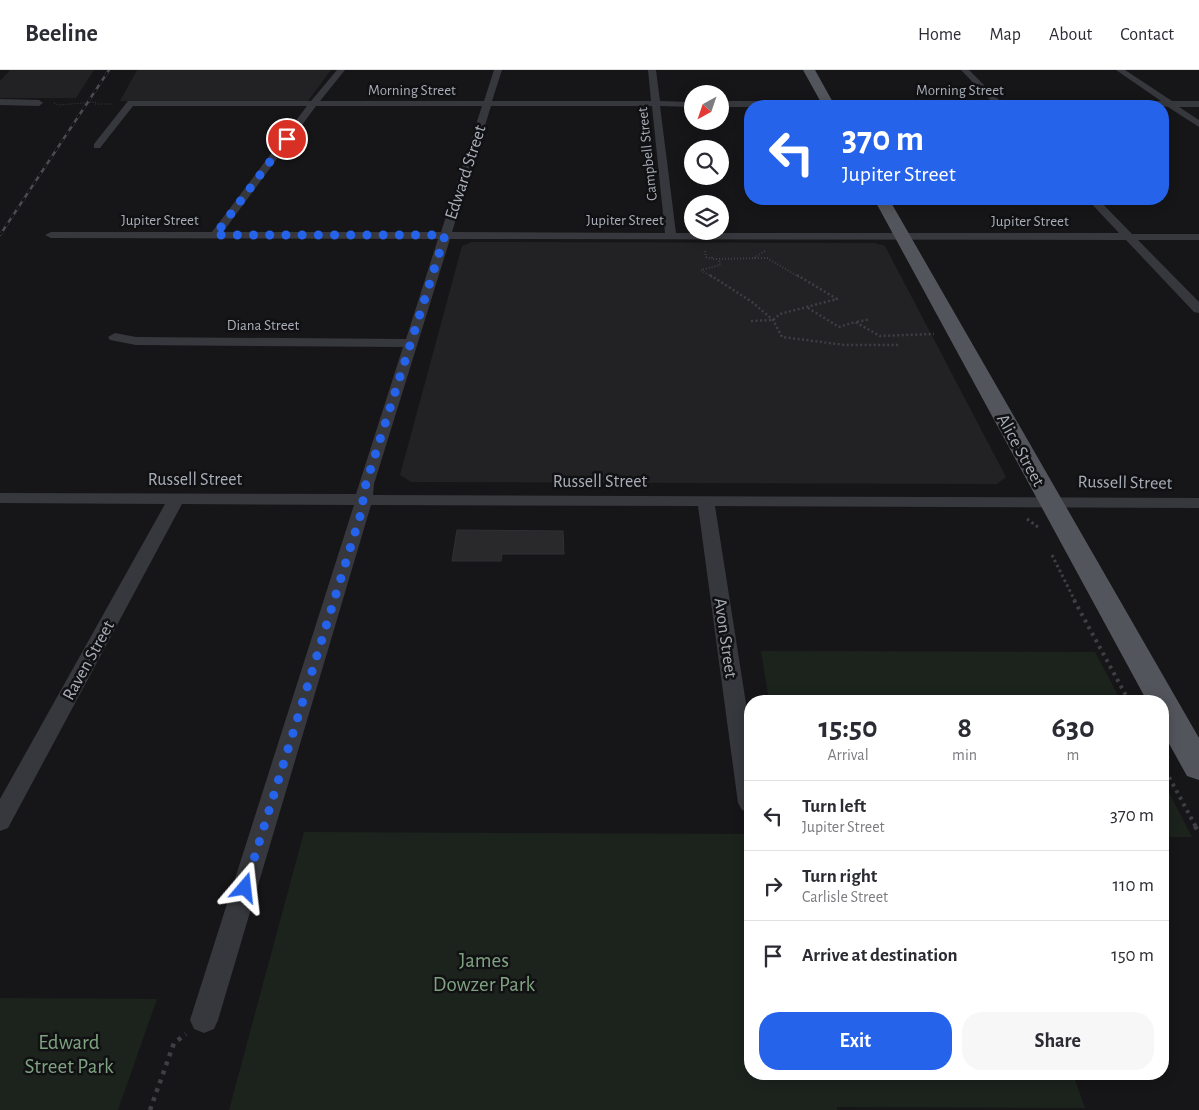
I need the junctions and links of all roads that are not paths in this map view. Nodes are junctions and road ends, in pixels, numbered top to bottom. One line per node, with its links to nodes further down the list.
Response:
1 (341, 70): 12 (street)
2 (498, 70): 13 (street, Edward Street)
3 (652, 70): 14 (street, Campbell Street)
4 (808, 70): 7 (main road)
5 (965, 70): 8 (street)
6 (1120, 70): 9 (street)
7 (825, 100)
8 (994, 100)
9 (1164, 100)
10 (0, 102): 11 (street)
11 (39, 103)
12 (314, 103): 13 (street, Morning Street); 21 (street, Morning Street); 25 (street)
13 (487, 104): 14 (street, Morning Street); 26 (street, Edward Street)
14 (656, 104): 15 (street, Morning Street); 27 (street, Campbell Street)
15 (684, 104)
16 (729, 104): 17 (street, Morning Street)
17 (744, 104)
18 (1170, 104): 19 (street, Morning Street); 20 (street)
19 (1199, 104)
20 (1199, 124)
21 (97, 146)
22 (884, 205): 28 (main road, Alice Street)
23 (1098, 205): 29 (street)
24 (51, 234): 25 (street, Jupiter Street)
25 (215, 235): 26 (street, Jupiter Street)
26 (445, 235): 27 (street, Jupiter Street); 33 (street, Edward Street)
27 (671, 235): 28 (street, Jupiter Street)
28 (901, 235): 29 (street, Jupiter Street); 38 (main road, Alice Street)
29 (1129, 236): 30 (street, Jupiter Street); 31 (street)
30 (1199, 236)
31 (1199, 309)
32 (115, 337): 33 (street, Diana Street)
33 (411, 343): 36 (street, Edward Street)
34 (0, 498): 35 (street, Russell Street)
35 (176, 499): 36 (street, Russell Street); 44 (street, Raven Street)
36 (363, 500): 37 (street, Russell Street); 45 (street, Edward Street)
37 (706, 502): 38 (street, Russell Street); 42 (street, Avon Street)
38 (1050, 502): 39 (street, Russell Street); 40 (main road, Alice Street)
39 (1199, 503)
40 (1158, 695)
41 (1169, 714): 43 (main road, Alice Street)
42 (744, 762)
43 (1199, 767)
44 (0, 821)
45 (204, 1020)

